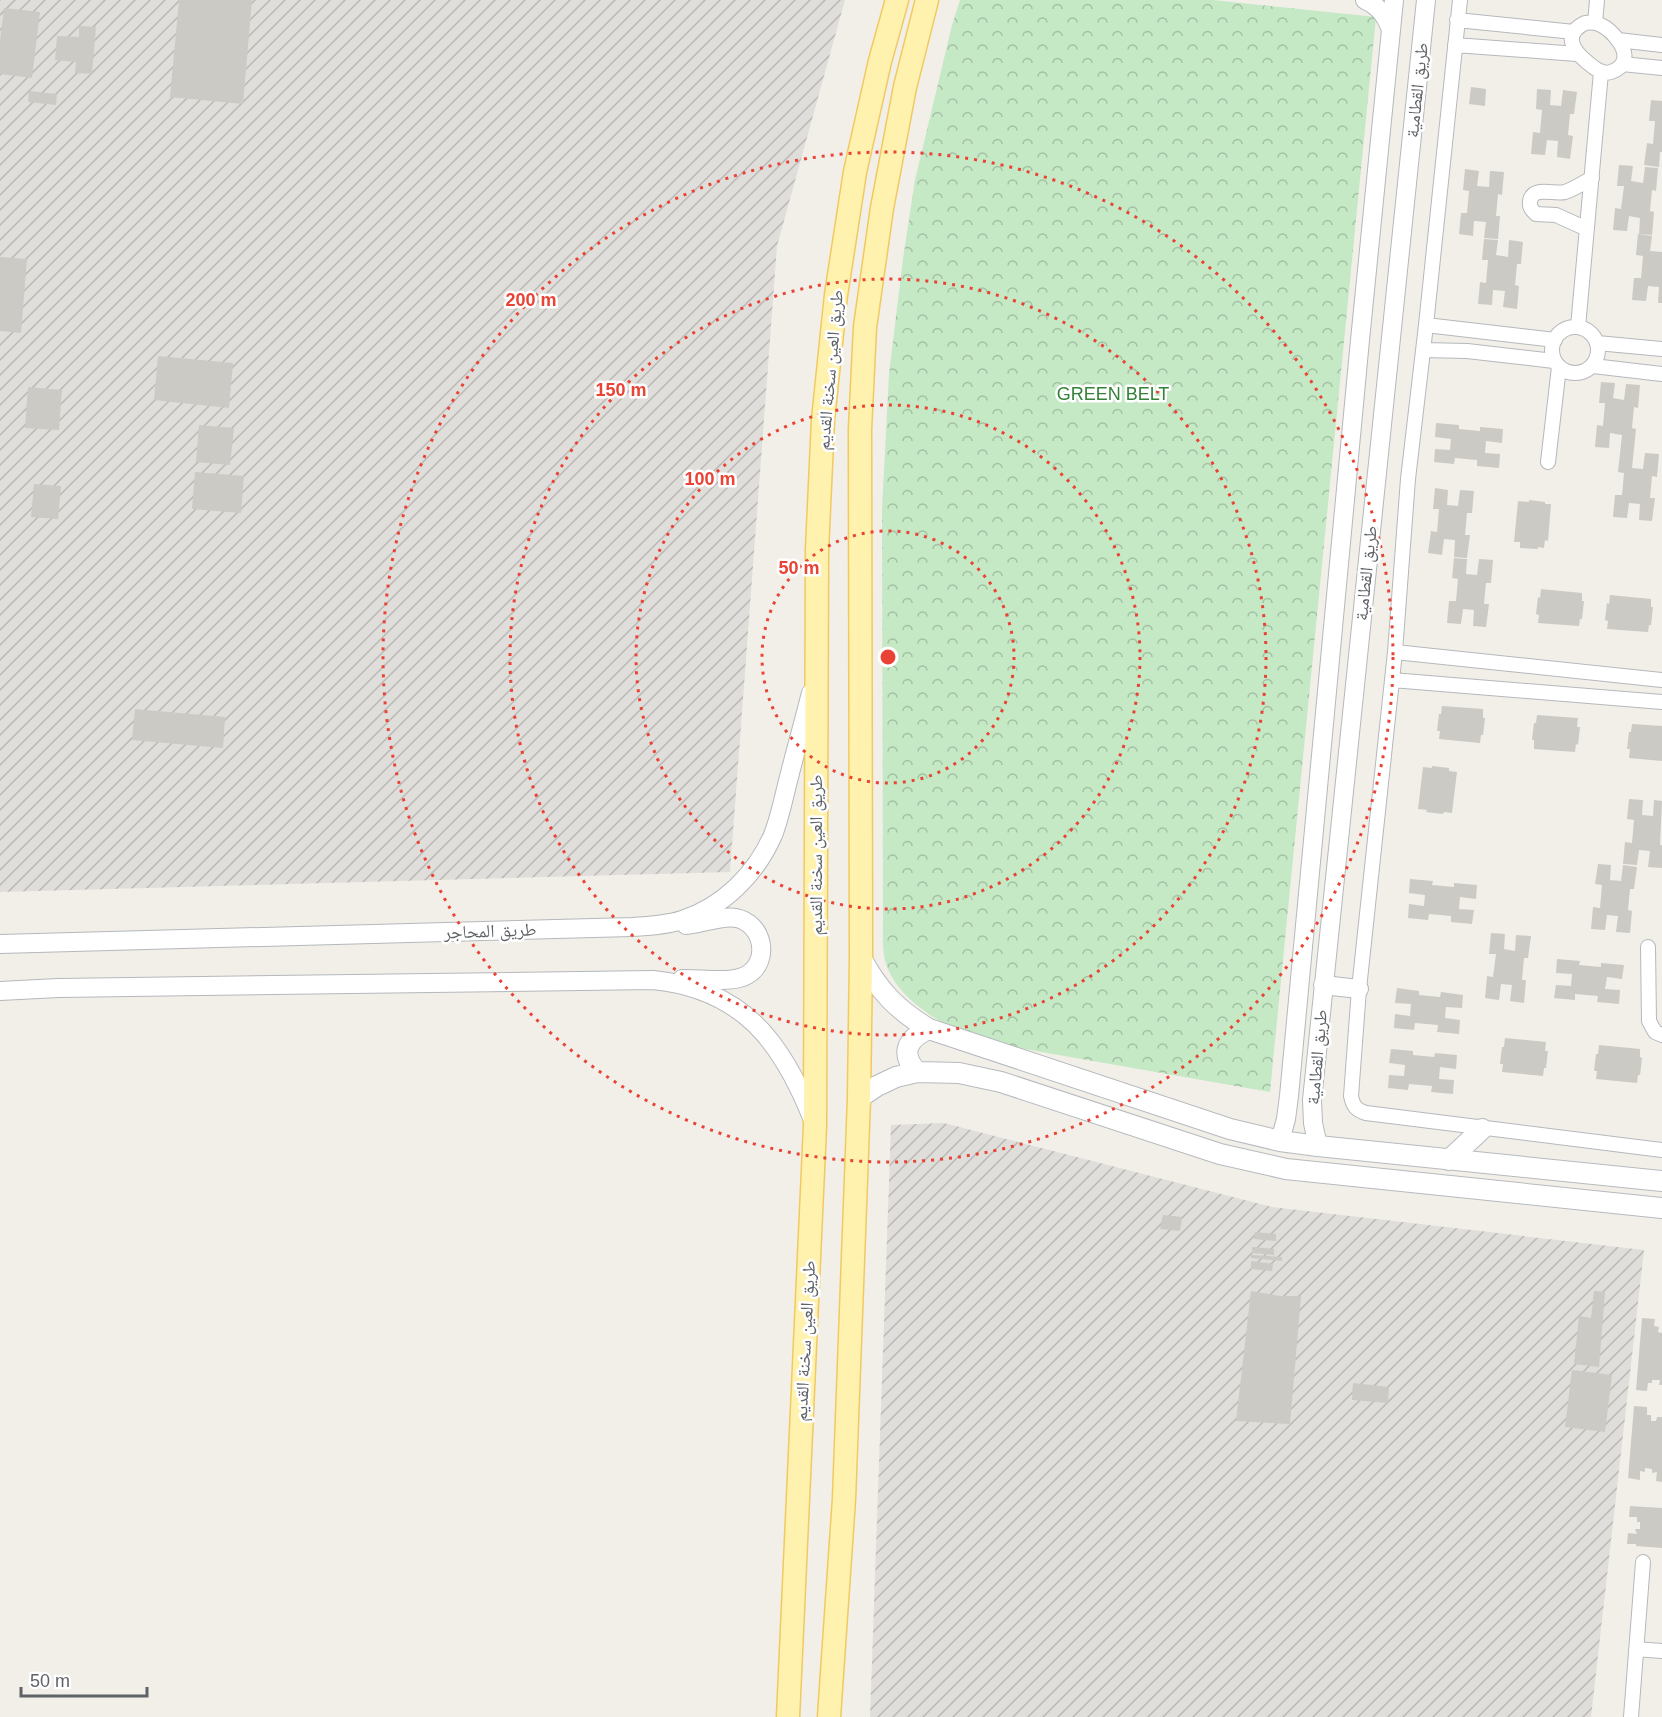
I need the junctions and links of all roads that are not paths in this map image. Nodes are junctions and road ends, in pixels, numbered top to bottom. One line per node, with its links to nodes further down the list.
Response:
1 (897, 0): 34 (main road, طريق العين سخنة القديم)
2 (927, 0): 41 (main road, طريق العين سخنة القديم)
3 (1365, 0): 10 (street)
4 (1394, 0): 10 (street, طريق القطامية)
5 (1426, 0): 26 (street, طريق القطامية)
6 (1460, 0): 8 (street)
7 (1598, 0): 9 (street)
8 (1457, 20): 11 (street); 13 (street)
9 (1595, 22): 11 (street); 12 (street)
10 (1391, 30): 23 (street, طريق القطامية)
11 (1574, 32): 15 (street)
12 (1618, 40): 14 (street); 16 (street)
13 (1455, 45): 15 (street); 21 (street)
14 (1662, 45)
15 (1577, 54): 18 (street)
16 (1622, 64): 17 (street); 18 (street)
17 (1662, 68)
18 (1601, 72): 19 (street)
19 (1592, 178): 20 (street); 20 (street)
20 (1587, 229): 22 (street)
21 (1426, 325): 24 (street); 27 (street)
22 (1578, 327): 24 (street); 25 (street)
23 (1360, 340): 26 (street); 52 (street, طريق القطامية)
24 (1555, 340): 29 (street)
25 (1597, 343): 28 (street); 30 (street)
26 (1391, 344): 43 (street, طريق القطامية)
27 (1423, 350): 29 (street); 33 (street)
28 (1662, 350)
29 (1556, 364): 30 (street); 32 (street)
30 (1593, 366): 31 (street)
31 (1662, 374)
32 (1548, 462)
33 (1395, 652): 35 (street); 36 (street)
34 (817, 671): 38 (street, طريق المحاجر); 50 (main road, طريق العين سخنة القديم)
35 (1392, 680): 37 (street); 44 (street)
36 (1662, 680)
37 (1662, 702)
38 (658, 925): 39 (street, طريق المحاجر); 42 (street)
39 (0, 944)
40 (1648, 947): 47 (street)
41 (861, 958): 46 (main road); 49 (main road, طريق العين سخنة القديم)
42 (653, 980): 45 (street); 50 (street)
43 (1323, 985): 44 (street); 53 (street, طريق القطامية)
44 (1359, 989): 51 (street)
45 (0, 991)
46 (930, 1029): 48 (main road); 52 (main road)
47 (1662, 1035)
48 (917, 1072): 49 (main road); 57 (main road)
49 (859, 1098): 62 (main road, طريق العين سخنة القديم)
50 (815, 1126): 61 (main road, طريق العين سخنة القديم)
51 (1482, 1129): 54 (street); 55 (main road)
52 (1280, 1141): 53 (main road)
53 (1318, 1146): 55 (main road)
54 (1662, 1150)
55 (1449, 1160): 56 (main road)
56 (1662, 1181)
57 (1662, 1208)
58 (1643, 1562): 59 (street)
59 (1636, 1649): 60 (street); 63 (street)
60 (1662, 1651)
61 (788, 1717)
62 (829, 1717)
63 (1631, 1717)

